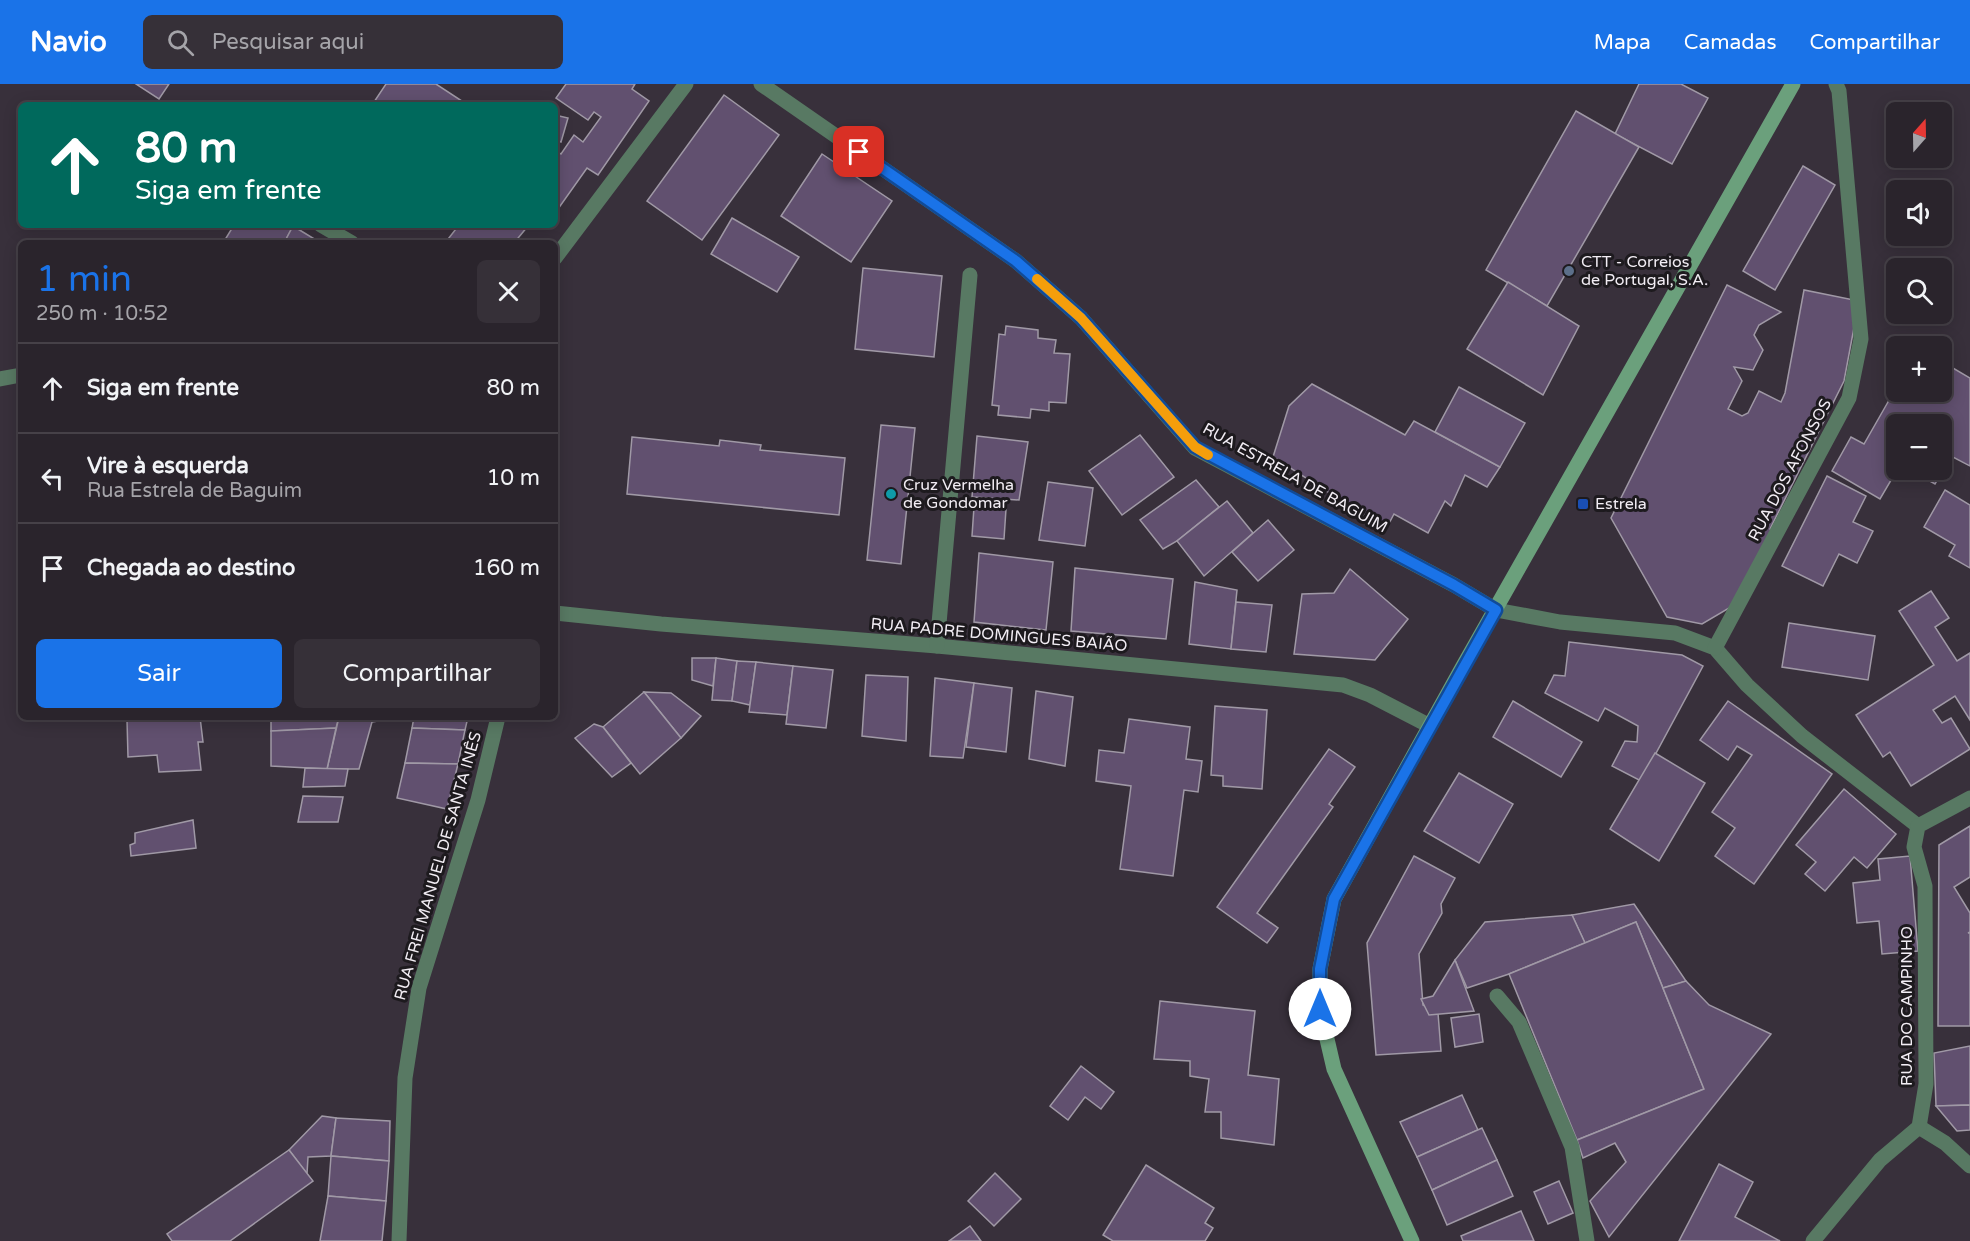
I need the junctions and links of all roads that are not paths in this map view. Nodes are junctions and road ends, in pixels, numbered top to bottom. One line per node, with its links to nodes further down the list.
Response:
1 (686, 84): 7 (street)
2 (761, 84): 11 (street, RUA ESTRELA DE BAGUIM)
3 (1793, 84): 11 (main road)
4 (1836, 84): 14 (street, RUA DOS AFONSOS)
5 (326, 228): 6 (street)
6 (347, 240)
7 (558, 254)
8 (970, 274): 13 (street)
9 (18, 376): 10 (street)
10 (0, 379)
11 (1496, 610): 14 (street); 16 (main road)
12 (558, 613): 13 (street, RUA PADRE DOMINGUES BAIÃO)
13 (937, 646): 16 (street, RUA PADRE DOMINGUES BAIÃO)
14 (1715, 648): 18 (street)
15 (497, 720): 22 (street, RUA FREI MANUEL DE SANTA INÊS)
16 (1430, 726): 23 (main road)
17 (1970, 798): 18 (street)
18 (1918, 826): 20 (street, RUA DO CAMPINHO)
19 (1497, 996): 24 (street)
20 (1918, 1128): 21 (street); 25 (street)
21 (1970, 1166)
22 (399, 1241)
23 (1412, 1241)
24 (1587, 1241)
25 (1813, 1241)

